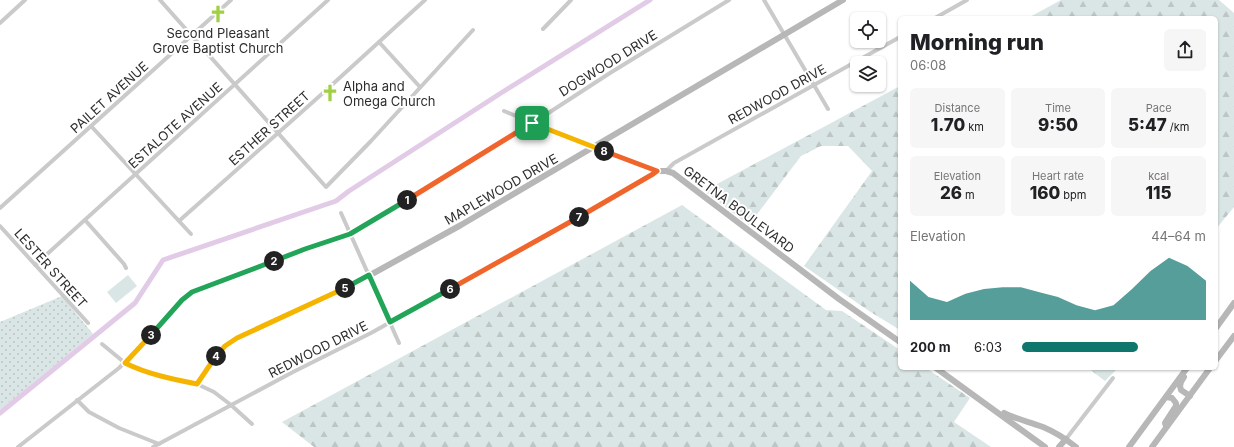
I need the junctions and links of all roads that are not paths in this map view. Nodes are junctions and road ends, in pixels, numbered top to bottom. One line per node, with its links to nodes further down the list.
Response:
1 (25, 0): 12 (street)
2 (160, 0): 16 (street)
3 (231, 0): 16 (street, PAILET AVENUE)
4 (328, 0): 19 (street, ESTALOTE AVENUE)
5 (425, 0): 18 (street, ESTHER STREET)
6 (571, 0): 13 (street)
7 (729, 0): 24 (street, DOGWOOD DRIVE)
8 (764, 0): 15 (street)
9 (843, 0): 15 (street, MAPLEWOOD DRIVE)
10 (967, 0): 11 (street)
11 (939, 16)
12 (0, 23)
13 (543, 29)
14 (473, 30): 21 (street)
15 (784, 34): 20 (street); 27 (street, MAPLEWOOD DRIVE)
16 (192, 36): 19 (street); 25 (street, PAILET AVENUE)
17 (898, 38): 20 (street, REDWOOD DRIVE)
18 (379, 42): 21 (street); 26 (street, ESTHER STREET)
19 (236, 84): 26 (street); 30 (street, ESTALOTE AVENUE)
20 (814, 85): 22 (street); 29 (street, REDWOOD DRIVE)
21 (420, 87): 26 (street)
22 (828, 109)
23 (504, 111): 24 (street, GRETNA BOULEVARD)
24 (532, 123): 27 (street, GRETNA BOULEVARD); 37 (street, DOGWOOD DRIVE)
25 (91, 126): 30 (street); 31 (street, PAILET AVENUE)
26 (278, 133): 34 (street, ESTHER STREET)
27 (594, 148): 28 (street, GRETNA BOULEVARD); 40 (street, MAPLEWOOD DRIVE)
28 (657, 171): 29 (street, GRETNA BOULEVARD); 42 (street, REDWOOD DRIVE)
29 (666, 171): 46 (street, GRETNA BOULEVARD)
30 (135, 174): 33 (street, ESTALOTE AVENUE); 34 (street)
31 (0, 208)
32 (341, 213): 37 (street)
33 (84, 220): 38 (street, ESTALOTE AVENUE); 39 (street)
34 (179, 221): 36 (street)
35 (0, 226): 38 (street, LESTER STREET)
36 (190, 234)
37 (350, 234): 40 (street); 50 (street, DOGWOOD DRIVE)
38 (35, 265): 43 (street, LESTER STREET)
39 (126, 268)
40 (369, 275): 42 (street); 56 (street, MAPLEWOOD DRIVE)
41 (1234, 303): 44 (street)
42 (390, 322): 47 (street); 61 (street, REDWOOD DRIVE)
43 (88, 323)
44 (1218, 325)
45 (1234, 336): 49 (street)
46 (898, 341)
47 (399, 343)
48 (102, 344): 50 (street)
49 (1218, 357)
50 (125, 363): 56 (street); 60 (street, DOGWOOD DRIVE)
51 (939, 370): 59 (street)
52 (1186, 370): 58 (street)
53 (1190, 370): 57 (street)
54 (1209, 370): 57 (street)
55 (1113, 378): 64 (street)
56 (197, 384): 61 (street)
57 (1190, 396): 63 (street)
58 (1166, 397): 63 (street); 71 (street)
59 (978, 398): 64 (street); 68 (street)
60 (77, 400): 65 (street); 66 (street, DOGWOOD DRIVE)
61 (231, 405): 62 (street); 65 (street, REDWOOD DRIVE)
62 (252, 424)
63 (1166, 428): 72 (street)
64 (1066, 439): 69 (street); 70 (street)
65 (159, 444): 67 (street, REDWOOD DRIVE)
66 (18, 447)
67 (153, 447)
68 (1045, 447)
69 (1059, 447)
70 (1076, 447)
71 (1129, 447)
72 (1152, 447)

